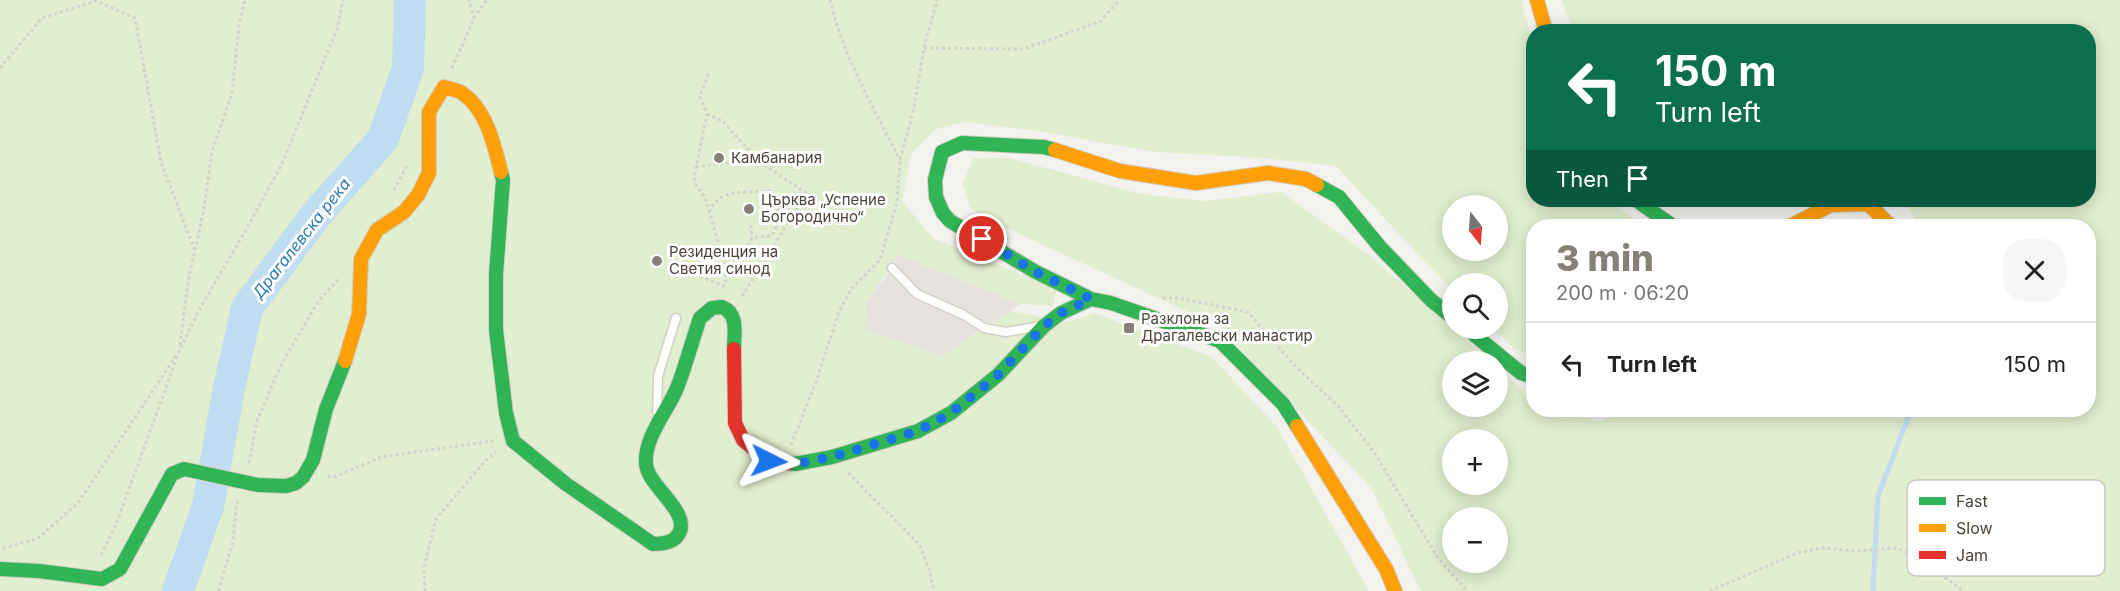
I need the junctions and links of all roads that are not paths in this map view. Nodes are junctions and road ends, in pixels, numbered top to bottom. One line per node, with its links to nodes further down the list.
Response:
1 (1537, 0): 2 (street)
2 (1544, 24)
3 (1646, 207): 6 (street)
4 (1828, 207): 7 (street)
5 (1871, 207): 8 (street)
6 (1663, 219)
7 (1804, 219)
8 (1884, 219)
9 (891, 268): 13 (lane)
10 (1091, 299): 11 (street); 13 (street); 18 (street)
11 (1442, 309)
12 (676, 318): 16 (lane)
13 (1044, 326): 16 (street)
14 (1479, 339): 15 (street)
15 (1526, 375)
16 (655, 430): 17 (street)
17 (0, 569)
18 (1395, 591)

